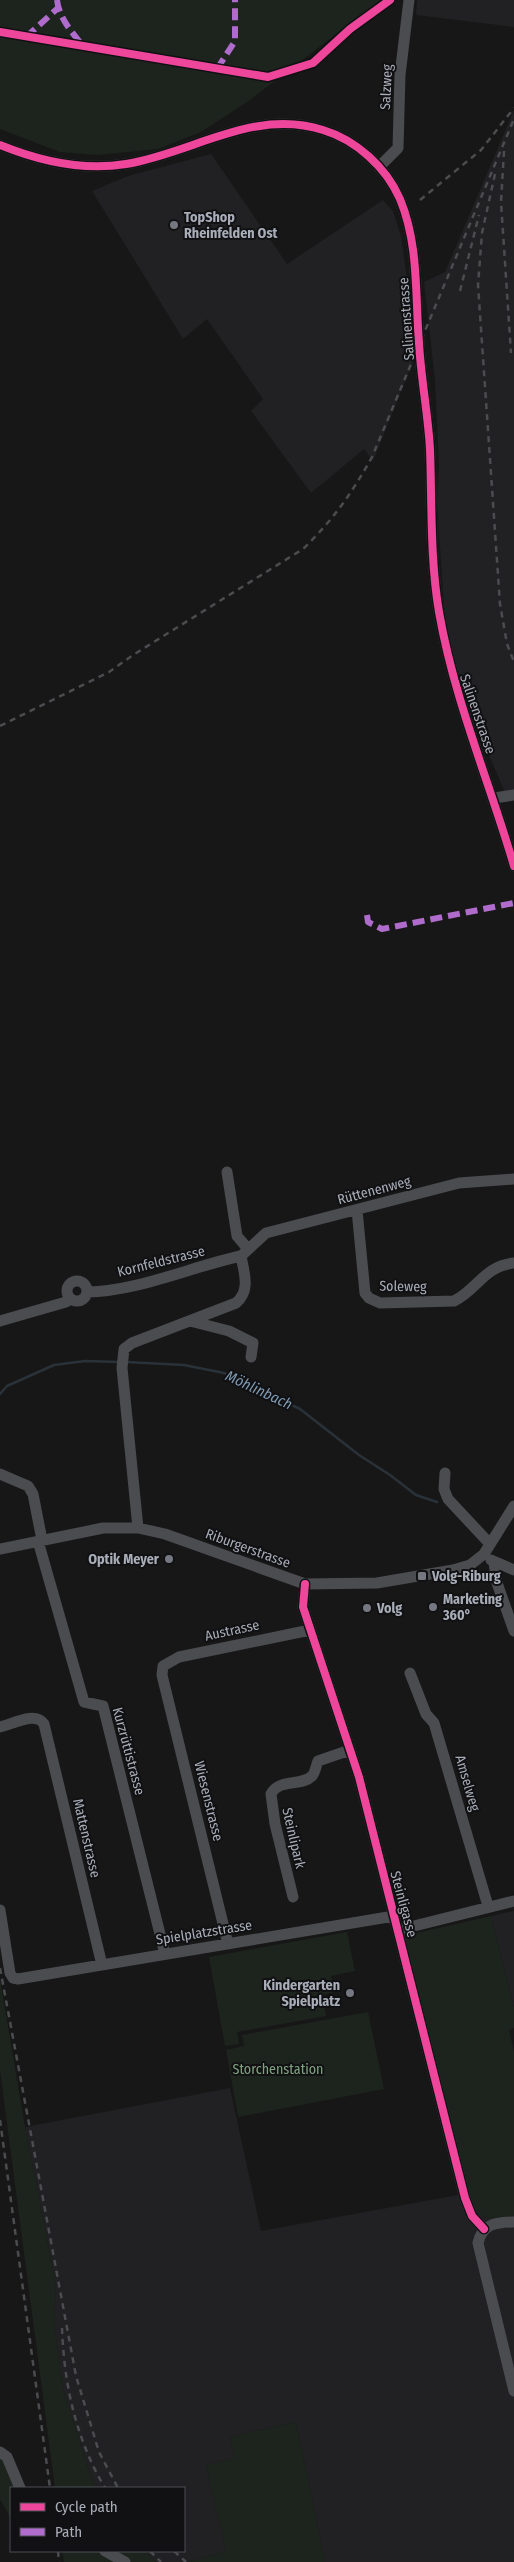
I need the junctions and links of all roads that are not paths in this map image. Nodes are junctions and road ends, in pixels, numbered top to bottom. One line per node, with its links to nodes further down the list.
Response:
1 (409, 0): 3 (street, Salzweg)
2 (0, 145): 3 (street, Salinenstrasse)
3 (379, 167): 5 (street, Salinenstrasse)
4 (514, 795): 5 (street)
5 (494, 798): 6 (street, Salinenstrasse)
6 (514, 866)
7 (227, 1172): 10 (street)
8 (514, 1180): 9 (street, Rüttenenweg)
9 (356, 1210): 10 (street, Rüttenenweg); 11 (street, Soleweg)
10 (245, 1252): 12 (street, Kornfeldstrasse); 15 (street)
11 (514, 1264)
12 (87, 1292): 13 (street, Kornfeldstrasse); 13 (street)
13 (70, 1298): 14 (street, Kornfeldstrasse)
14 (1, 1321)
15 (190, 1321): 16 (street); 20 (street)
16 (251, 1357)
17 (445, 1473): 22 (street)
18 (0, 1474): 21 (street)
19 (514, 1506): 22 (street)
20 (138, 1528): 21 (street, Riburgerstrasse); 27 (street, Riburgerstrasse)
21 (40, 1541): 23 (street, Riburgerstrasse); 41 (street, Kurzrüttistrasse)
22 (490, 1544): 24 (street)
23 (0, 1549)
24 (484, 1554): 25 (street); 27 (street, Riburgerstrasse)
25 (494, 1563): 26 (street); 29 (street)
26 (514, 1570)
27 (305, 1584): 28 (street, Steinligasse)
28 (310, 1630): 30 (street, Austrasse); 33 (street, Steinligasse)
29 (514, 1631)
30 (163, 1666): 40 (street, Wiesenstrasse)
31 (410, 1673): 36 (street, Amselweg)
32 (0, 1727): 42 (street, Mattenstrasse)
33 (350, 1750): 34 (street, Steinlipark); 38 (street, Steinligasse)
34 (293, 1897)
35 (514, 1901): 36 (street)
36 (488, 1906): 39 (street)
37 (0, 1910): 42 (street, Spielplatzstrasse)
38 (394, 1916): 39 (street, Steinligasse); 40 (street, Spielplatzstrasse)
39 (398, 1930): 44 (street, Steinligasse)
40 (228, 1944): 41 (street, Spielplatzstrasse)
41 (165, 1954): 42 (street, Spielplatzstrasse)
42 (102, 1966)
43 (514, 2222): 44 (street)
44 (484, 2229): 45 (street)
45 (514, 2391)
46 (0, 2452): 47 (street)
47 (20, 2487)
48 (107, 2552): 49 (street)
49 (125, 2562)

